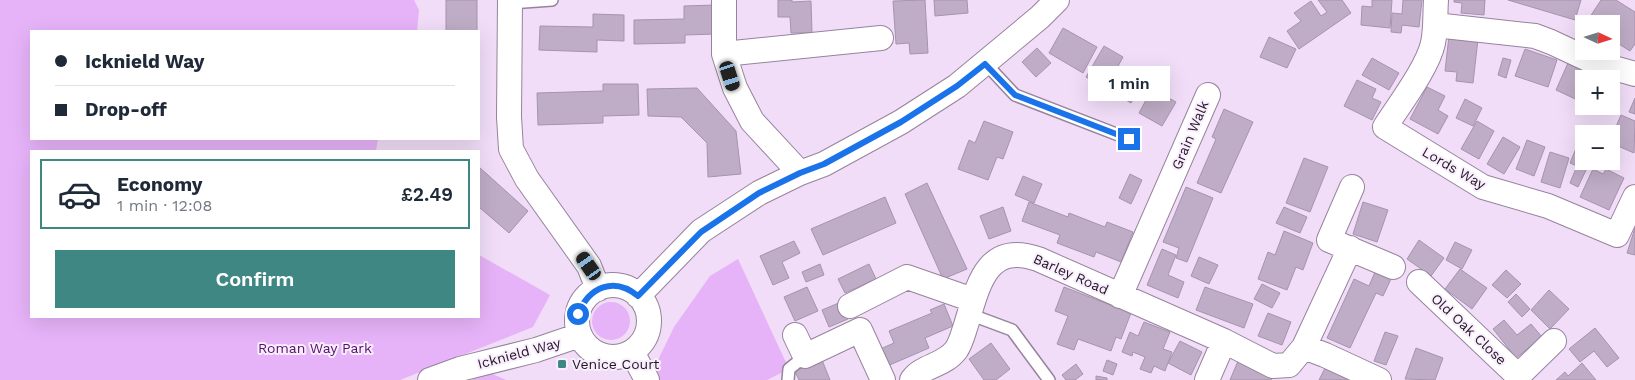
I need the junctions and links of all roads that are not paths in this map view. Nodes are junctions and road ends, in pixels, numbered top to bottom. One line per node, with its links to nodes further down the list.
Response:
1 (552, 0): 5 (lane)
2 (724, 0): 8 (street)
3 (1057, 0): 9 (street)
4 (1436, 0): 6 (street, Lords Way)
5 (510, 1): 20 (street)
6 (1435, 25): 10 (street); 16 (street, Lords Way)
7 (882, 38): 8 (street)
8 (724, 54): 13 (street)
9 (985, 64): 12 (lane); 13 (street)
10 (1635, 74)
11 (1208, 95): 14 (street, Grain Walk)
12 (1129, 139)
13 (800, 173): 21 (street)
14 (1173, 176): 22 (street, Barley Road)
15 (1352, 187): 17 (street)
16 (1635, 197)
17 (1350, 248): 18 (street); 29 (street, Barley Road)
18 (1393, 267)
19 (1419, 282): 31 (street, Old Oak Close)
20 (598, 289): 21 (street); 25 (street, Icknield Way)
21 (638, 296): 30 (street)
22 (1120, 296): 24 (street, Barley Road); 26 (street, Barley Road)
23 (850, 306): 24 (street)
24 (971, 307): 36 (street, Barley Road); 37 (lane)
25 (580, 335): 30 (street, Icknield Way); 32 (street, Icknield Way)
26 (1224, 341): 29 (street, Barley Road); 38 (street)
27 (1554, 341): 31 (street, Old Oak Close)
28 (800, 345): 34 (lane); 35 (street)
29 (1304, 347): 39 (street)
30 (632, 352): 33 (street)
31 (1518, 378)
32 (430, 380)
33 (647, 380)
34 (788, 380)
35 (883, 380)
36 (912, 380)
37 (1049, 380)
38 (1207, 380)
39 (1379, 380)

